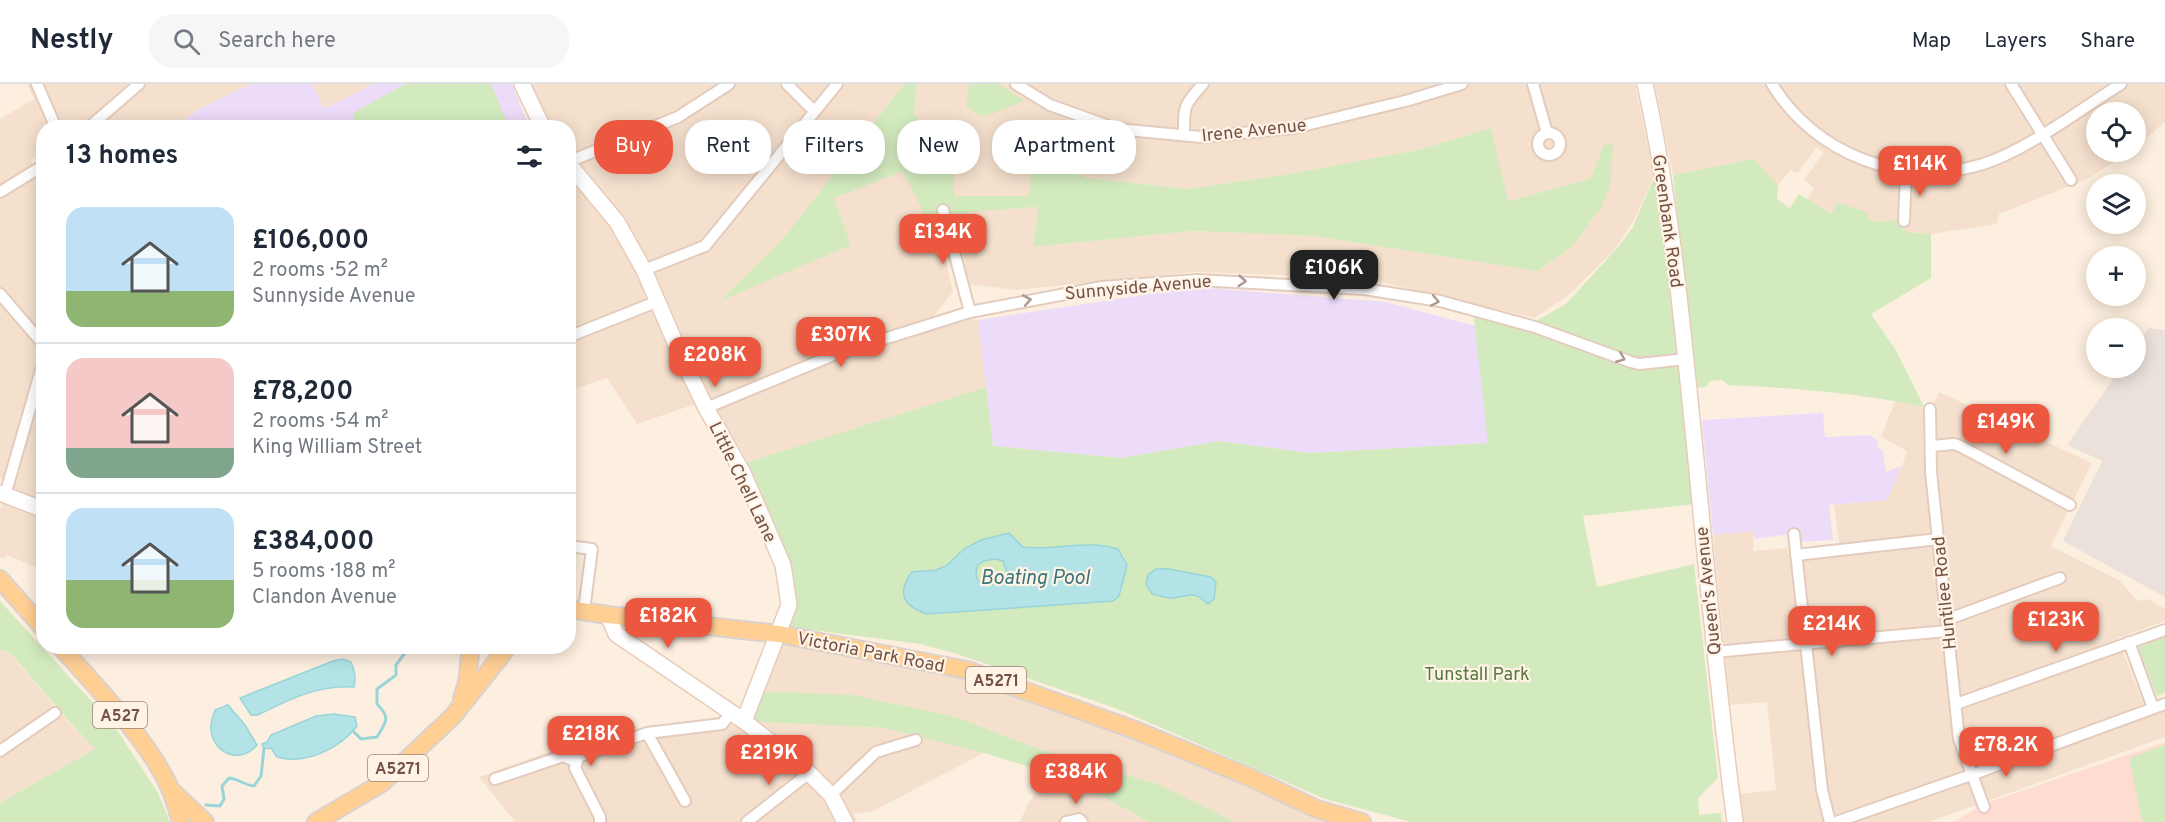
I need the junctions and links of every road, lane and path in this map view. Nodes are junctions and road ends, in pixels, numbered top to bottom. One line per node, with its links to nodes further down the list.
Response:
1 (37, 84): 16 (street)
2 (139, 84): 17 (street)
3 (522, 84): 18 (street)
4 (729, 84): 22 (street)
5 (787, 84): 15 (street)
6 (837, 84): 15 (street)
7 (1016, 84): 21 (street, Irene Avenue)
8 (1203, 84): 21 (street)
9 (1462, 84): 21 (street, Irene Avenue)
10 (1533, 84): 19 (street)
11 (1645, 84): 36 (street, Greenbank Road)
12 (1772, 84): 24 (street)
13 (2011, 84): 20 (street)
14 (2121, 84): 20 (street)
15 (814, 111): 30 (street)
16 (53, 120)
17 (97, 120)
18 (539, 120)
19 (1547, 132)
20 (2043, 134): 24 (street); 26 (street)
21 (1184, 135)
22 (576, 160)
23 (36, 170): 27 (street)
24 (1906, 172): 29 (street)
25 (576, 173): 30 (street, Little Chell Lane)
26 (2072, 180)
27 (0, 192)
28 (944, 210): 33 (street)
29 (1904, 221)
30 (644, 270): 32 (street, Little Chell Lane)
31 (0, 294): 35 (street)
32 (656, 302): 34 (street); 38 (street, Little Chell Lane)
33 (970, 312): 36 (street, Sunnyside Avenue, one-way to 36); 38 (street, Sunnyside Avenue)
34 (576, 334)
35 (36, 335)
36 (1686, 359): 59 (street, Queen's Avenue)
37 (36, 386): 41 (street)
38 (706, 408): 56 (street, Little Chell Lane)
39 (1930, 409): 40 (street, Huntilee Road)
40 (1932, 446): 42 (street); 45 (street, Huntilee Road)
41 (2, 494): 43 (street)
42 (2070, 505)
43 (36, 507)
44 (1794, 534): 47 (street)
45 (1938, 538): 47 (street); 54 (street, Huntilee Road)
46 (576, 547): 50 (street)
47 (1796, 555): 58 (street)
48 (2060, 578): 54 (street)
49 (0, 579): 53 (main road)
50 (576, 599)
51 (576, 609): 52 (main road, Victoria Park Road / A5271)
52 (608, 615): 56 (main road, Victoria Park Road / A5271); 69 (street)
53 (36, 620)
54 (1947, 625): 58 (street); 65 (street, Huntilee Road)
55 (2165, 630): 57 (street)
56 (779, 634): 69 (street, Little Chell Lane); 91 (main road, Victoria Park Road / A5271)
57 (2129, 642): 65 (street); 68 (street)
58 (1808, 645): 59 (street); 93 (street)
59 (1714, 652): 92 (street, Queen's Avenue)
60 (67, 654): 78 (main road, A527)
61 (471, 654): 66 (main road, A5271)
62 (479, 654): 63 (main road)
63 (498, 654)
64 (502, 654): 66 (main road, A5271)
65 (1956, 704): 76 (street, Huntilee Road)
66 (460, 705): 82 (main road, A5271)
67 (2165, 705): 68 (street)
68 (2153, 708): 76 (street)
69 (738, 717): 71 (street); 75 (street)
70 (51, 720): 73 (street)
71 (647, 733): 74 (street); 80 (street)
72 (916, 740): 79 (street)
73 (0, 751)
74 (577, 762): 77 (street); 86 (street)
75 (809, 773): 79 (street); 87 (street)
76 (1971, 776): 81 (street, Huntilee Road); 94 (street)
77 (495, 779)
78 (171, 789): 83 (main road, A527); 84 (main road, A527)
79 (831, 795): 88 (street)
80 (685, 801)
81 (1984, 807)
82 (320, 819): 85 (main road, A5271)
83 (181, 822)
84 (206, 822)
85 (307, 822)
86 (600, 822)
87 (747, 822)
88 (845, 822)
89 (1066, 822): 90 (street)
90 (1082, 822)
91 (1362, 822)
92 (1735, 822)
93 (1830, 822)
94 (1836, 822)

